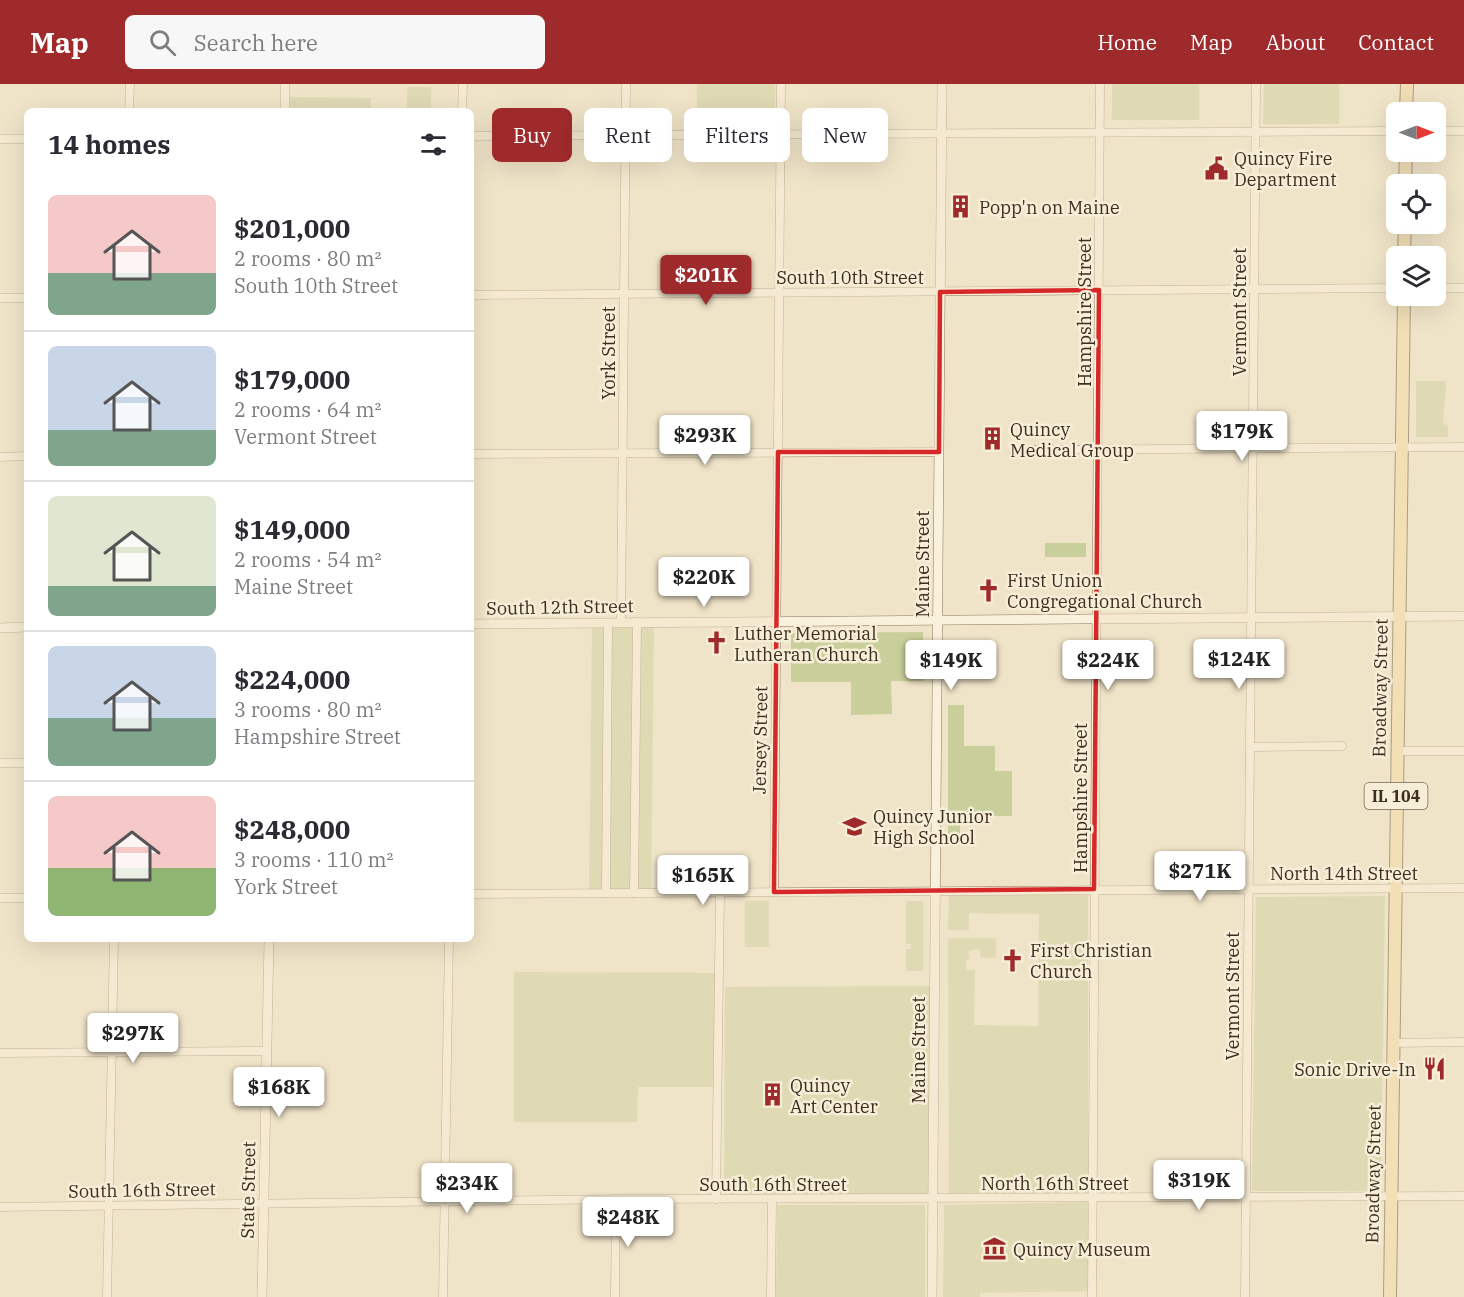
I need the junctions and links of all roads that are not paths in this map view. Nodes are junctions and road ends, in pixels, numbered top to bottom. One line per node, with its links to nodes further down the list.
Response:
1 (130, 84): 11 (street)
2 (285, 84): 12 (street)
3 (463, 84): 13 (street)
4 (626, 84): 14 (street, York Street)
5 (781, 84): 15 (street, Jersey Street)
6 (942, 84): 22 (street, Maine Street)
7 (1100, 84): 20 (street, Hampshire Street)
8 (1256, 84): 19 (street, Vermont Street)
9 (1407, 84): 10 (main road)
10 (1406, 102)
11 (129, 108)
12 (285, 108)
13 (462, 108)
14 (626, 108)
15 (781, 108)
16 (1386, 131): 19 (street)
17 (1446, 131): 18 (street)
18 (1464, 131)
19 (1255, 132): 20 (street); 32 (street, Vermont Street)
20 (1100, 133): 22 (street); 33 (street, Hampshire Street)
21 (790, 134): 22 (street)
22 (941, 134): 34 (street, Maine Street)
23 (474, 136): 24 (street)
24 (584, 136)
25 (0, 139): 26 (street)
26 (24, 139)
27 (625, 162): 36 (street, York Street)
28 (781, 162): 35 (street, Jersey Street)
29 (1386, 288): 32 (street, South 10th Street)
30 (1446, 288): 31 (street)
31 (1464, 288)
32 (1254, 289): 33 (street, South 10th Street); 43 (street, Vermont Street)
33 (1099, 290): 34 (street, South 10th Street); 44 (street, Hampshire Street)
34 (940, 292): 35 (street, South 10th Street); 46 (street, Maine Street)
35 (779, 293): 36 (street, South 10th Street); 45 (street, Jersey Street)
36 (624, 294): 37 (street, South 10th Street); 47 (street, York Street)
37 (474, 295)
38 (0, 298): 39 (street)
39 (24, 298)
40 (1404, 306): 41 (main road, Broadway Street / IL 104)
41 (1401, 447): 42 (street); 43 (street); 52 (main road, Broadway Street / IL 104)
42 (1464, 447)
43 (1252, 449): 44 (street); 54 (street, Vermont Street)
44 (1098, 450): 49 (street); 55 (street, Hampshire Street)
45 (778, 452): 46 (street); 47 (street); 57 (street, Jersey Street)
46 (939, 452): 56 (street, Maine Street)
47 (623, 453): 48 (street); 58 (street, York Street)
48 (474, 454)
49 (1014, 454)
50 (24, 456): 51 (street)
51 (0, 457)
52 (1398, 616): 53 (street, South 12th Street); 54 (street, South 12th Street); 66 (main road, Broadway Street / IL 104)
53 (1464, 616)
54 (1252, 617): 55 (street, South 12th Street); 65 (street, Vermont Street)
55 (1096, 618): 56 (street, South 12th Street); 72 (street, Hampshire Street)
56 (938, 620): 57 (street, South 12th Street); 74 (street, Maine Street)
57 (776, 621): 59 (street, South 12th Street); 75 (street, Jersey Street)
58 (621, 622): 59 (street, South 12th Street); 60 (street, South 12th Street)
59 (637, 622): 77 (street)
60 (608, 623): 61 (street, South 12th Street); 76 (street)
61 (474, 624)
62 (24, 627): 63 (street)
63 (0, 628)
64 (1342, 746): 65 (street)
65 (1251, 747): 73 (street, Vermont Street)
66 (1397, 752): 67 (street); 70 (main road, Broadway Street / IL 104)
67 (1464, 752)
68 (0, 763): 69 (street)
69 (24, 763)
70 (1395, 888): 71 (street, North 14th Street); 73 (street, North 14th Street); 86 (main road, Broadway Street / IL 104)
71 (1464, 888)
72 (1094, 889): 73 (street, North 14th Street); 74 (street, North 14th Street); 93 (street, Hampshire Street)
73 (1248, 889): 94 (street, Vermont Street)
74 (936, 891): 75 (street, North 14th Street); 92 (street, Maine Street)
75 (774, 892): 78 (street, North 14th Street)
76 (606, 893): 77 (street, North 14th Street); 79 (street, North 14th Street)
77 (634, 893): 78 (street, North 14th Street)
78 (720, 893): 96 (street)
79 (474, 894)
80 (0, 898): 81 (street)
81 (24, 898)
82 (114, 942): 88 (street)
83 (269, 942): 87 (street, State Street)
84 (449, 942): 98 (street)
85 (1464, 1042): 86 (street)
86 (1393, 1043): 90 (main road, Broadway Street / IL 104)
87 (267, 1051): 88 (street); 99 (street, State Street)
88 (111, 1052): 89 (street); 100 (street)
89 (0, 1053)
90 (1390, 1196): 91 (street, North 16th Street); 94 (street, North 16th Street); 110 (main road, Broadway Street / IL 104)
91 (1464, 1196)
92 (933, 1198): 93 (street, North 16th Street); 97 (street, South 16th Street); 107 (street, Maine Street)
93 (1093, 1198): 94 (street, North 16th Street); 108 (street, Hampshire Street)
94 (1246, 1198): 109 (street, Vermont Street)
95 (616, 1199): 96 (street, South 16th Street); 98 (street, South 16th Street); 105 (street)
96 (716, 1199): 97 (street, South 16th Street)
97 (771, 1199): 106 (street)
98 (445, 1202): 99 (street, South 16th Street); 104 (street)
99 (264, 1203): 100 (street, South 16th Street); 103 (street, State Street)
100 (108, 1206): 101 (street, South 16th Street); 102 (street)
101 (0, 1207)
102 (106, 1297)
103 (262, 1297)
104 (443, 1297)
105 (615, 1297)
106 (771, 1297)
107 (932, 1297)
108 (1092, 1297)
109 (1245, 1297)
110 (1390, 1297)

